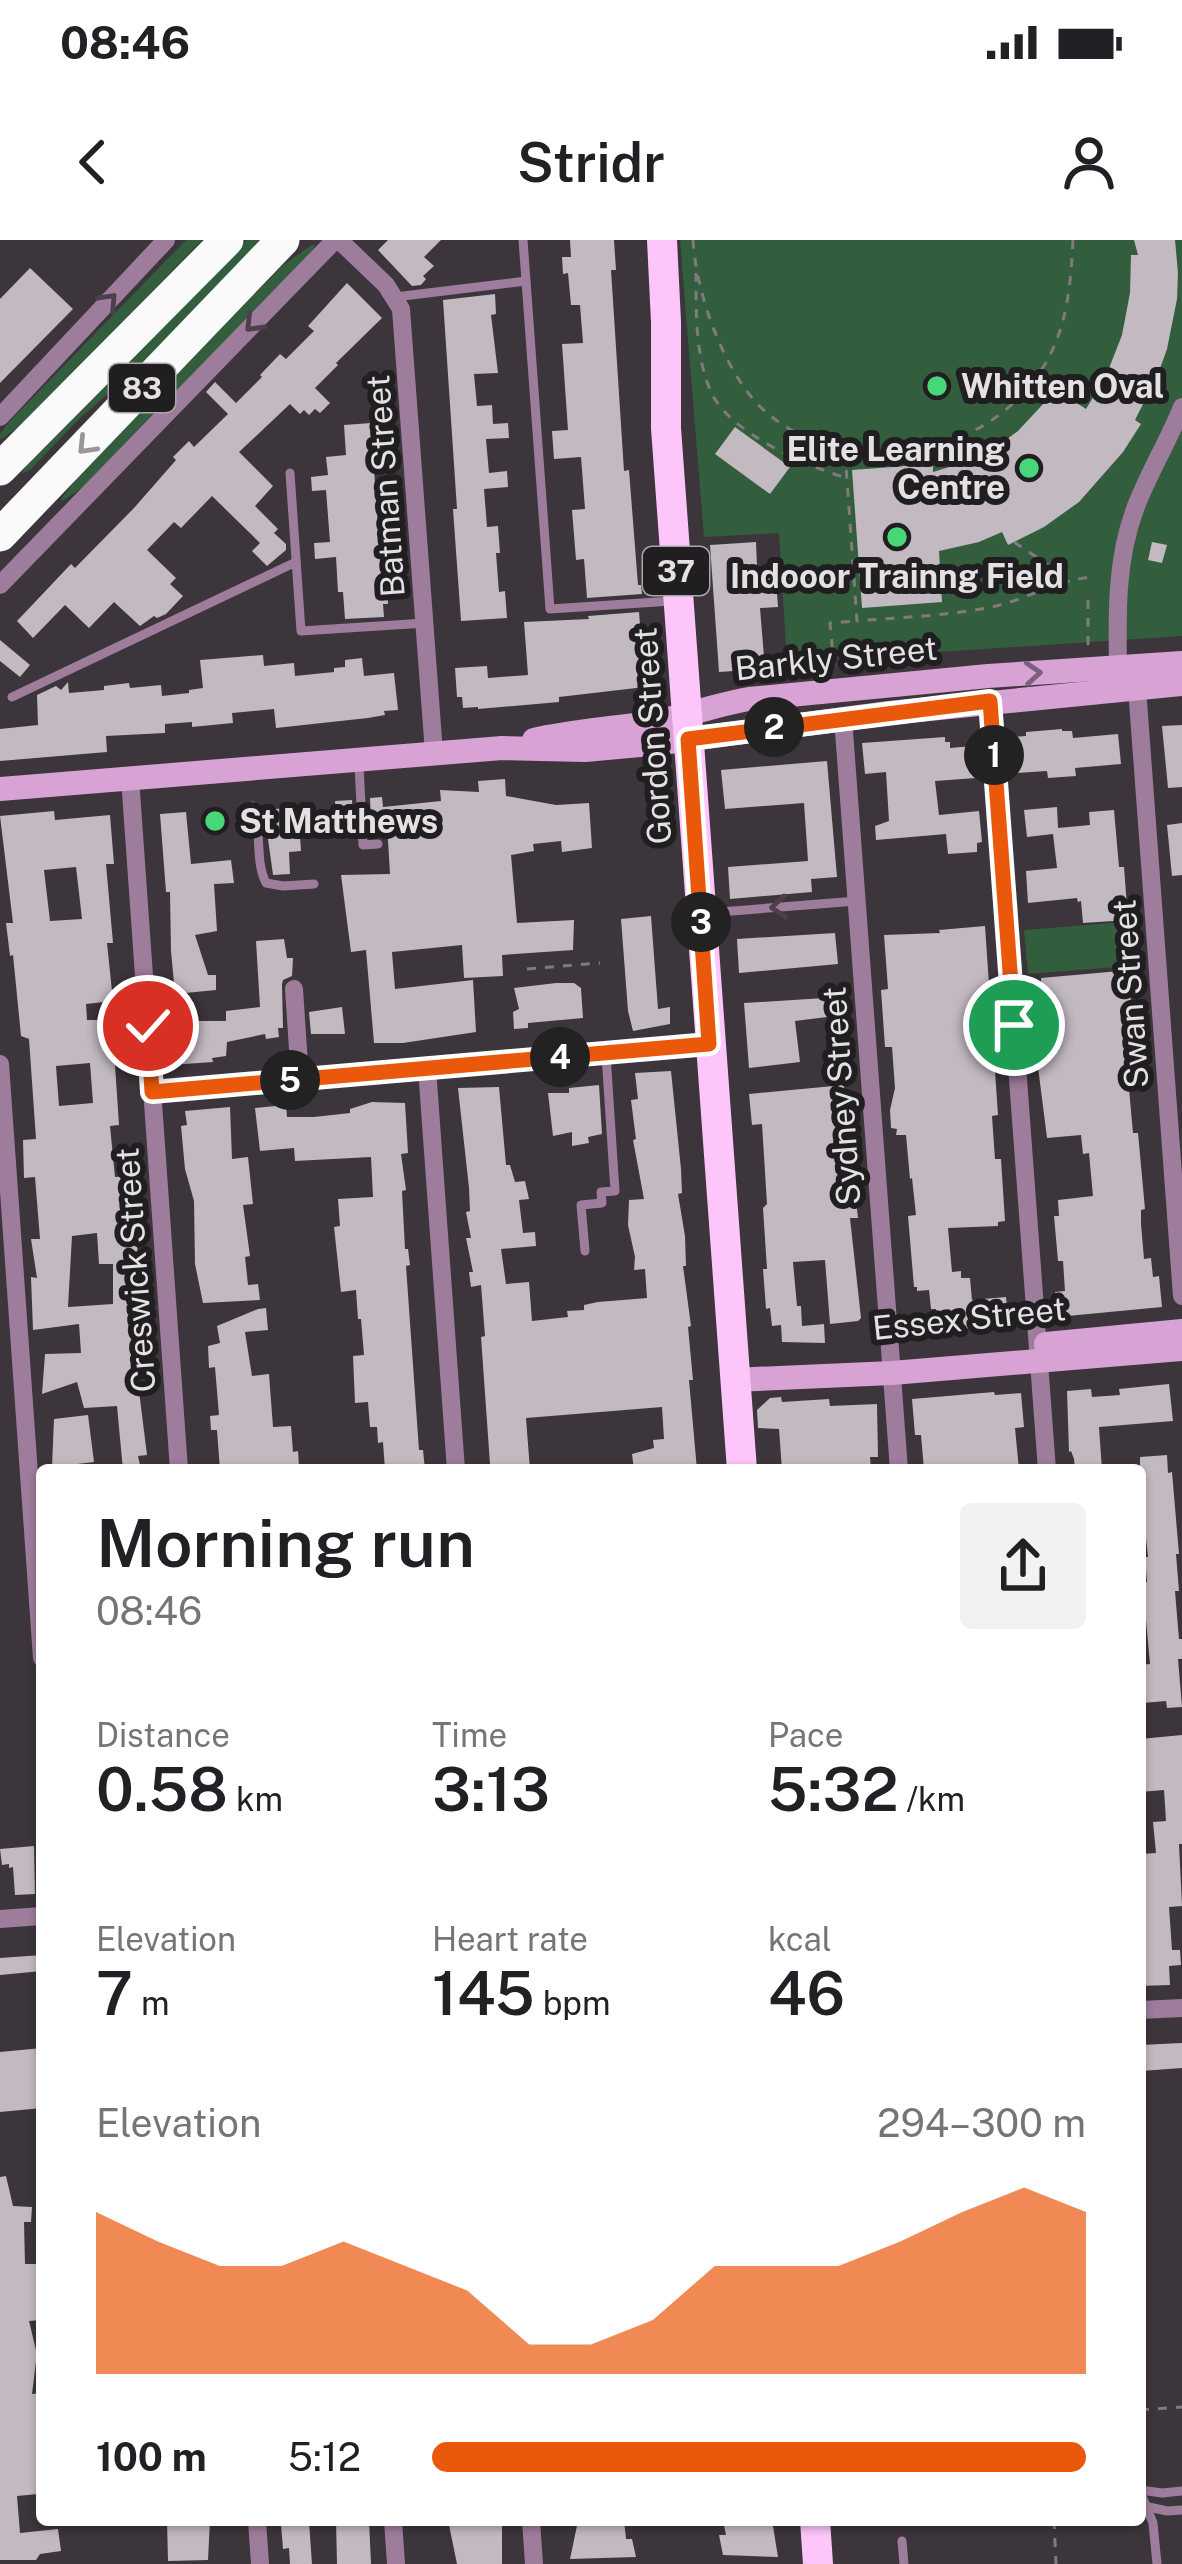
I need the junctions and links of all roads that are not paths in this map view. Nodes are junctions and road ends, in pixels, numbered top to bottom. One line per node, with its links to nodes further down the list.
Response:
1 (166, 240): 10 (street, one-way to 1)
2 (227, 240): 11 (highway, 83)
3 (283, 240): 14 (highway, 83, one-way to 14)
4 (337, 240): 8 (street); 14 (street, one-way to 14)
5 (523, 240): 7 (lane)
6 (656, 246): 18 (main road, Gordon Street / 37)
7 (526, 281): 8 (lane); 18 (lane)
8 (395, 297): 19 (street, Batman Street)
9 (1182, 406): 21 (street, Swan Street)
10 (0, 417)
11 (0, 470)
12 (290, 473): 16 (lane)
13 (0, 482): 14 (highway)
14 (39, 519): 15 (highway, 83); 17 (street)
15 (0, 536)
16 (296, 562): 19 (lane); 24 (lane)
17 (0, 584)
18 (678, 600): 26 (main road, Gordon Street / 37)
19 (425, 623): 27 (street, Batman Street)
20 (1182, 663): 21 (street, Barkly Street)
21 (1127, 678): 22 (street, Barkly Street); 23 (street, Barkly Street); 46 (street, Swan Street)
22 (1182, 684)
23 (989, 689): 25 (street, Barkly Street); 26 (street, Barkly Street); 49 (street)
24 (12, 697)
25 (843, 718): 26 (street, Barkly Street); 36 (street, Sydney Street)
26 (687, 726): 27 (street, Barkly Street); 37 (main road, Gordon Street / 37)
27 (434, 753): 28 (street, Barkly Street)
28 (359, 759): 29 (street, Barkly Street); 33 (lane)
29 (130, 778): 30 (street, Barkly Street); 44 (street, Creswick Street)
30 (0, 789)
31 (253, 806): 35 (lane)
32 (378, 844): 33 (lane)
33 (363, 845): 34 (lane)
34 (347, 846)
35 (314, 884)
36 (857, 901): 37 (lane, one-way to 37); 50 (street, Sydney Street)
37 (701, 914): 39 (main road, Gordon Street / 37)
38 (294, 988): 43 (street)
39 (709, 1044): 40 (street); 51 (main road, Gordon Street / 37)
40 (606, 1053): 42 (street); 45 (lane)
41 (0, 1064): 57 (street)
42 (427, 1068): 43 (street); 53 (street)
43 (300, 1079): 44 (street)
44 (152, 1092): 52 (street, Creswick Street)
45 (585, 1251)
46 (1182, 1296)
47 (1182, 1331): 49 (street, Essex Street)
48 (1182, 1348): 49 (street, Essex Street)
49 (1038, 1353): 50 (street, Essex Street); 56 (street)
50 (891, 1365): 51 (street, Essex Street); 55 (street, Sydney Street)
51 (749, 1378): 54 (main road, Gordon Street / 37)
52 (179, 1464)
53 (456, 1464)
54 (742, 1464)
55 (899, 1464)
56 (1047, 1464)
57 (36, 1573)
58 (36, 1916): 59 (street)
59 (0, 1919)
60 (1182, 2008): 61 (street)
61 (1146, 2010)
62 (1182, 2491): 63 (lane)
63 (1146, 2492)
64 (1146, 2506): 66 (lane)
65 (1146, 2509): 77 (lane)
66 (1182, 2510)
67 (257, 2526): 72 (street)
68 (393, 2526): 73 (street)
69 (531, 2526): 74 (street)
70 (815, 2526): 75 (main road)
71 (902, 2541): 76 (lane)
72 (260, 2564)
73 (396, 2564)
74 (534, 2564)
75 (818, 2564)
76 (904, 2564)
77 (1157, 2564)

